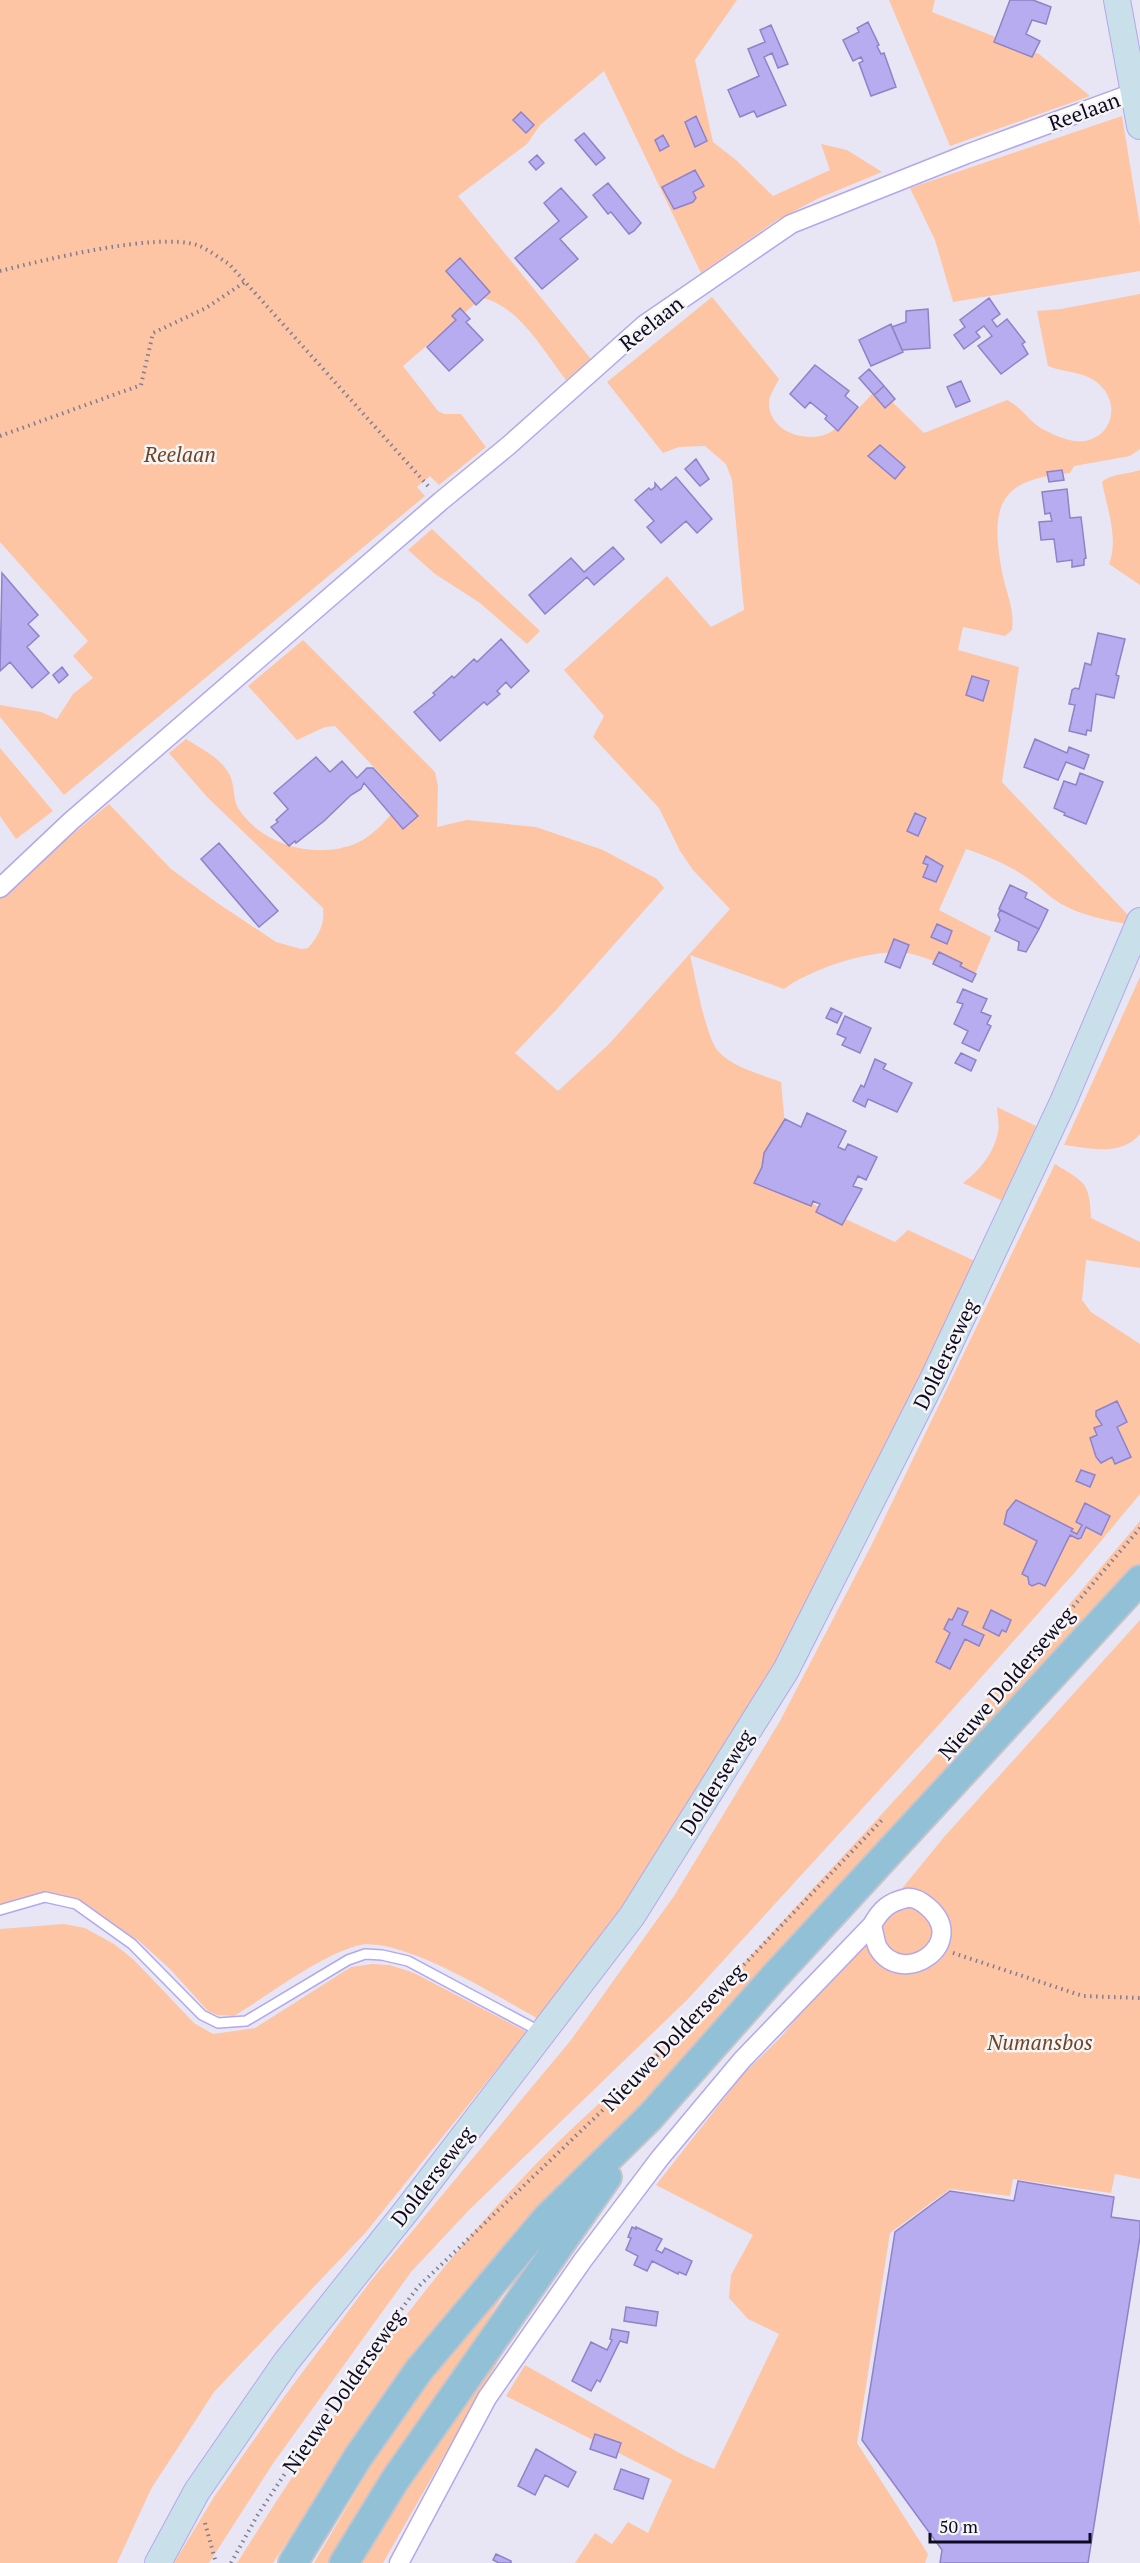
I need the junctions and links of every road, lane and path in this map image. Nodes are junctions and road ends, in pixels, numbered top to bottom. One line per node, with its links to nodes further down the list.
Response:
1 (1117, 0): 2 (main road)
2 (1133, 93): 3 (main road); 7 (street, Reelaan)
3 (1140, 126)
4 (0, 271): 5 (path)
5 (245, 282): 6 (path); 7 (path)
6 (0, 436)
7 (441, 501): 8 (street, Reelaan)
8 (0, 888)
9 (1140, 921): 18 (main road, Dolderseweg)
10 (1140, 1528): 12 (path, Nieuwe Dolderseweg)
11 (1140, 1580): 19 (main road, Nieuwe Dolderseweg)
12 (1006, 1686)
13 (886, 1816): 21 (path, Nieuwe Dolderseweg)
14 (0, 1910): 18 (lane)
15 (872, 1925): 16 (street); 16 (street); 24 (street)
16 (938, 1947): 17 (path)
17 (1140, 1998)
18 (543, 2033): 20 (main road, Dolderseweg)
19 (650, 2117): 22 (main road, Nieuwe Dolderseweg); 23 (main road, Nieuwe Dolderseweg)
20 (158, 2563)
21 (231, 2563)
22 (293, 2563)
23 (344, 2563)
24 (399, 2563)

